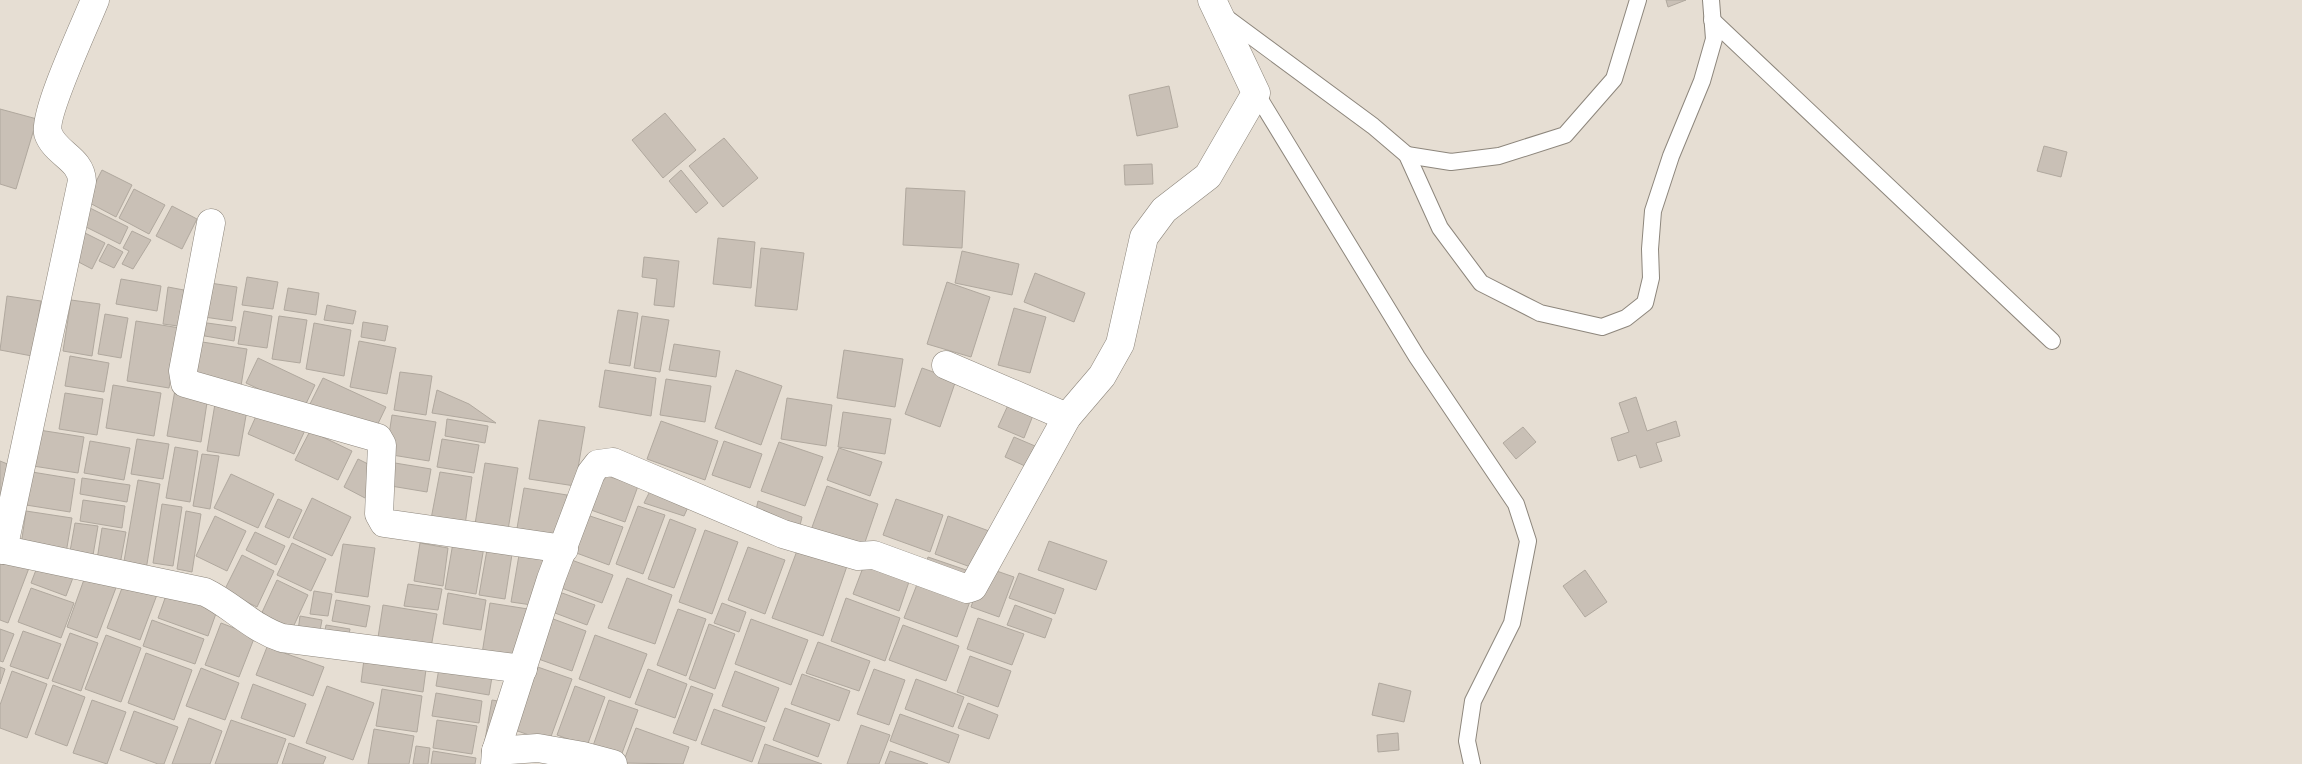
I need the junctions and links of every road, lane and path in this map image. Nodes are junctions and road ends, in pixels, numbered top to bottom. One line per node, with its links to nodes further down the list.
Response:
1 (95, 0): 13 (street)
2 (1638, 0): 7 (lane)
3 (1711, 0): 5 (lane)
4 (1216, 7): 6 (street); 7 (lane)
5 (1712, 20): 7 (lane); 9 (lane)
6 (1256, 93): 11 (street); 17 (lane)
7 (1407, 155)
8 (211, 223): 12 (street)
9 (2052, 341)
10 (946, 365): 11 (street)
11 (1067, 417): 12 (street)
12 (564, 549): 14 (street)
13 (2, 550): 14 (street)
14 (523, 669): 15 (street)
15 (496, 758): 16 (street)
16 (613, 764)
17 (1472, 764)

